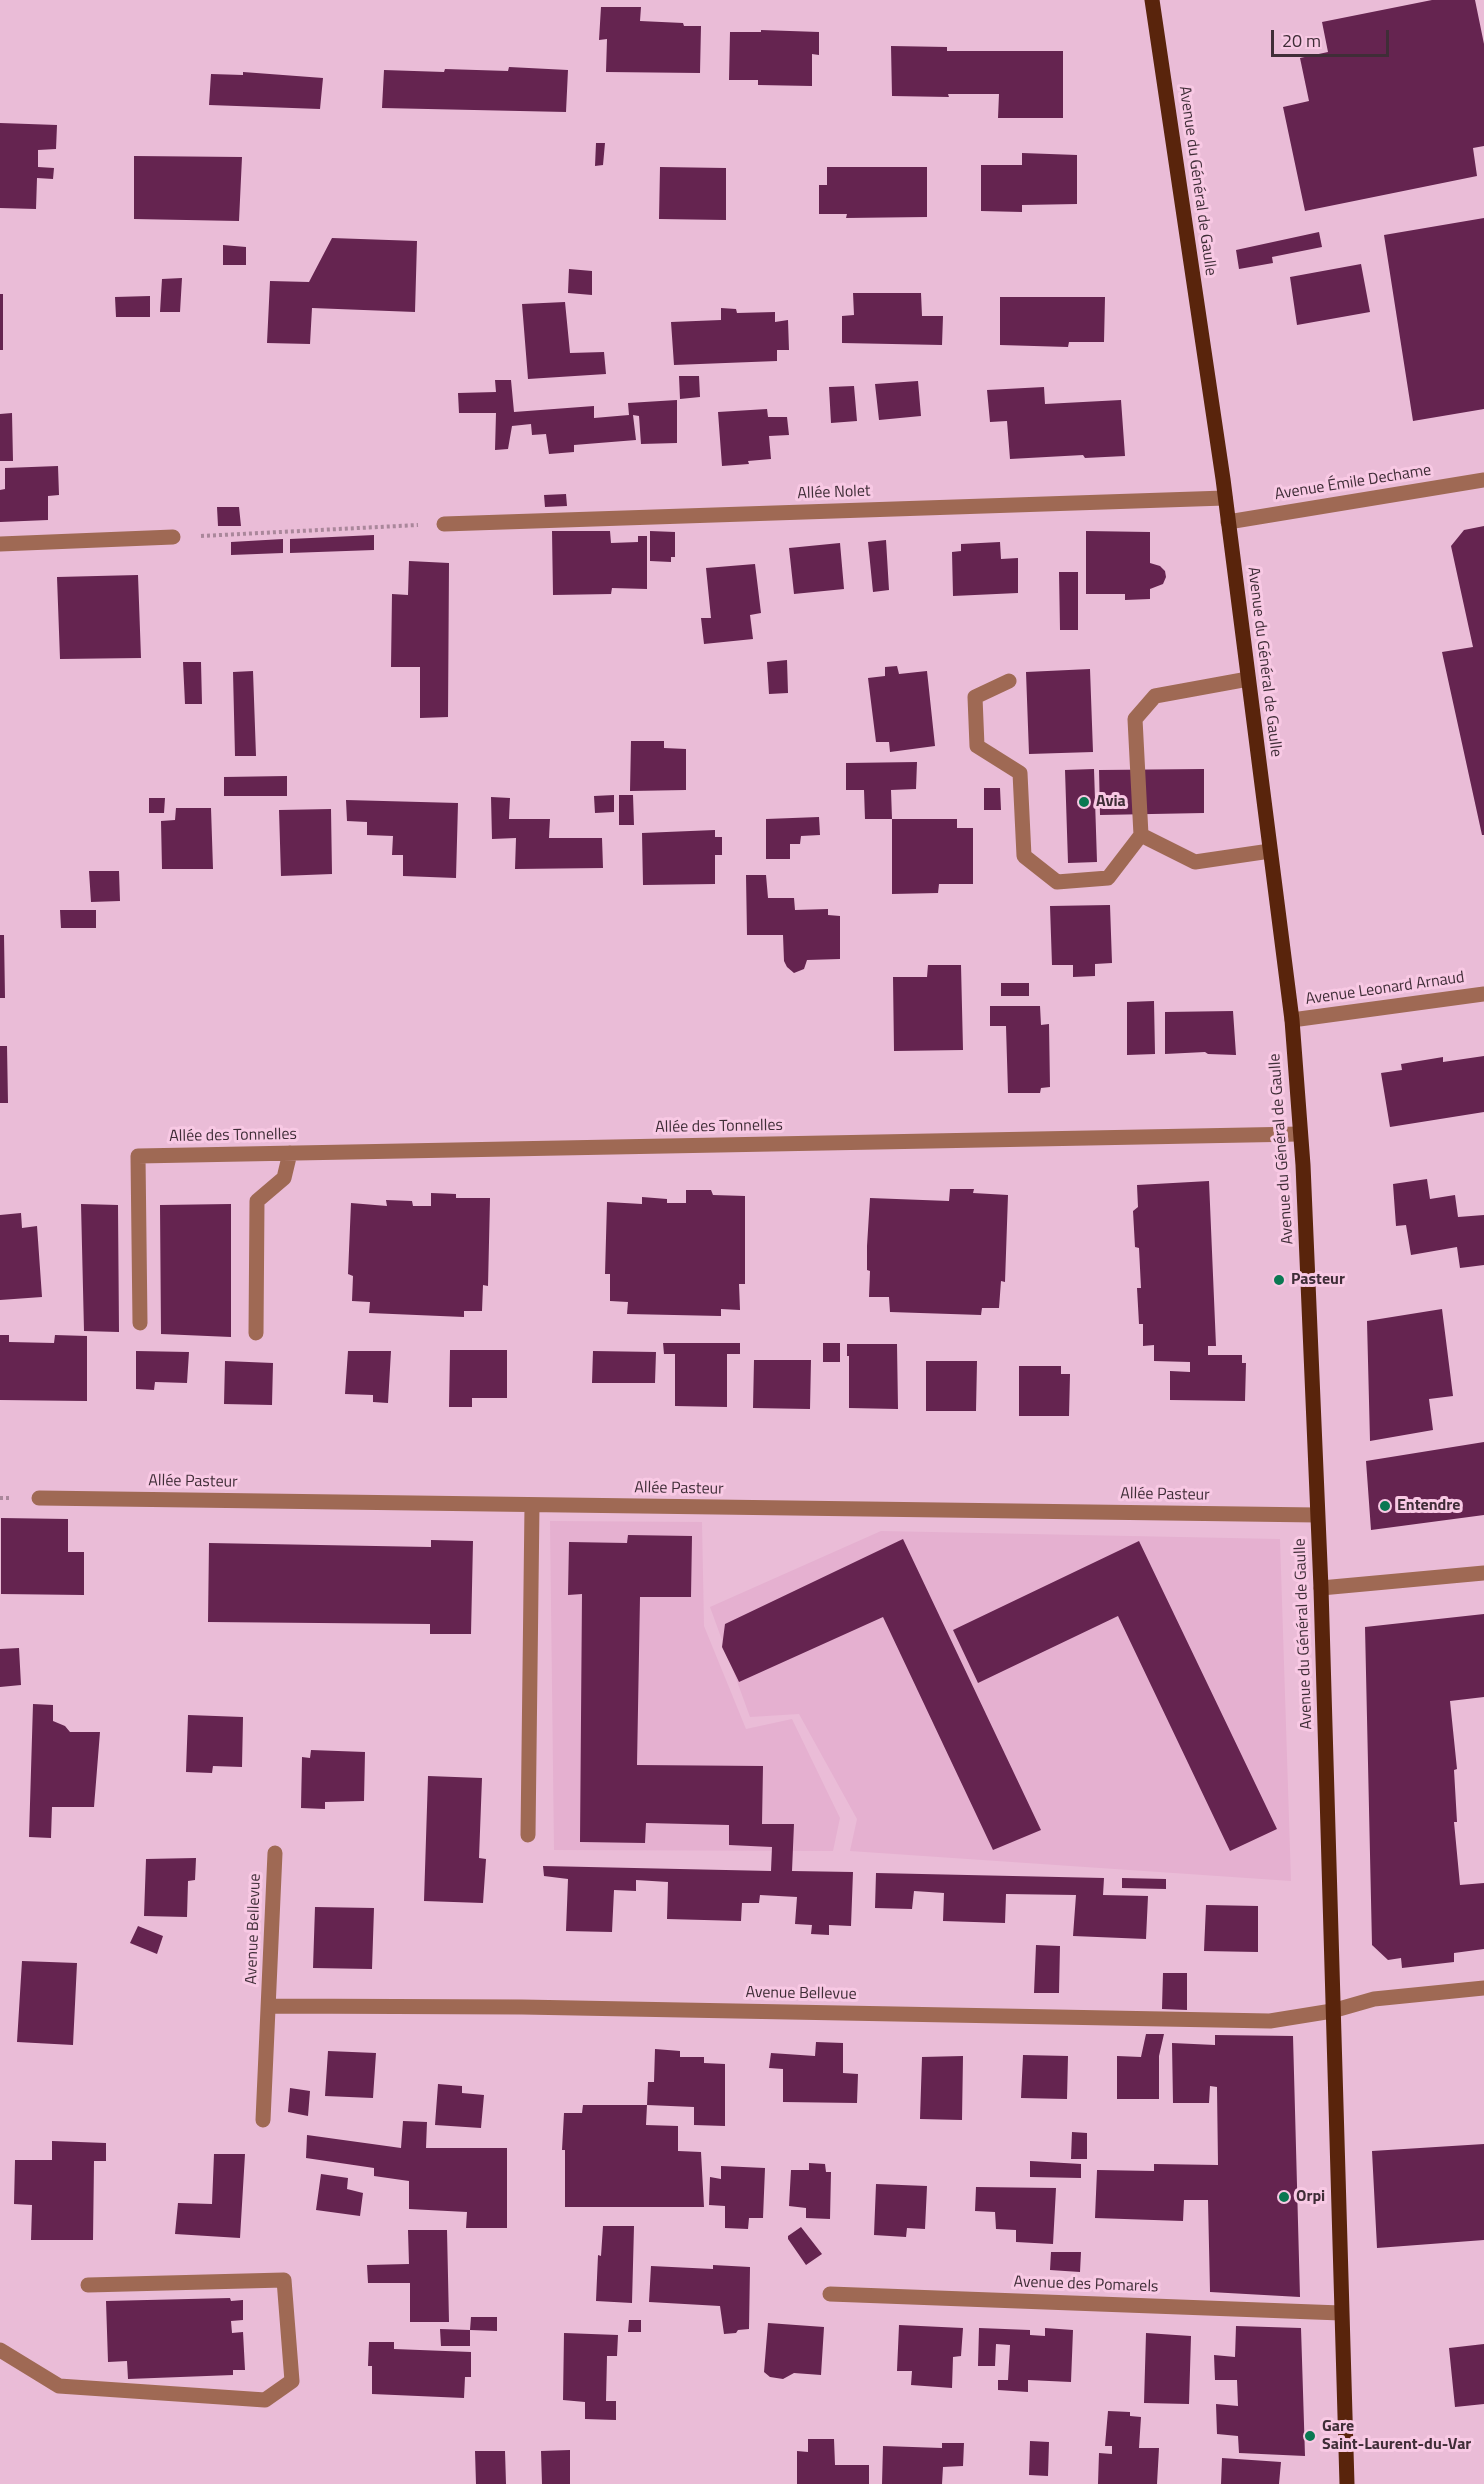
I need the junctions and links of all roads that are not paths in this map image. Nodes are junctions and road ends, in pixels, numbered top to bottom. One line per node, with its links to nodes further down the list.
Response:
1 (1152, 0): 3 (main road, Avenue du Général de Gaulle)
2 (1484, 480): 4 (street, Avenue Émile Dechame)
3 (1225, 498): 4 (main road, Avenue du Général de Gaulle); 5 (street, Allée Nolet)
4 (1228, 522): 8 (main road, Avenue du Général de Gaulle)
5 (444, 524)
6 (173, 537): 7 (street)
7 (0, 544)
8 (1248, 679): 10 (street); 11 (main road, Avenue du Général de Gaulle)
9 (1009, 681): 10 (street)
10 (1141, 835): 11 (street)
11 (1270, 851): 13 (main road, Avenue du Général de Gaulle)
12 (1484, 994): 13 (street, Avenue Leonard Arnaud)
13 (1292, 1020): 14 (main road, Avenue du Général de Gaulle)
14 (1300, 1134): 15 (street, Allée des Tonnelles); 20 (main road, Avenue du Général de Gaulle)
15 (290, 1153): 16 (street, Allée des Tonnelles); 17 (street)
16 (140, 1323)
17 (256, 1333)
18 (39, 1498): 19 (street, Allée Pasteur)
19 (532, 1505): 20 (street, Allée Pasteur); 23 (street)
20 (1317, 1515): 22 (main road, Avenue du Général de Gaulle)
21 (1484, 1573): 22 (street)
22 (1321, 1588): 27 (main road, Avenue du Général de Gaulle)
23 (528, 1835)
24 (275, 1853): 26 (street, Avenue Bellevue)
25 (1484, 1988): 27 (street, Avenue Bellevue)
26 (268, 2006): 27 (street, Avenue Bellevue); 28 (street, Avenue Bellevue)
27 (1332, 2011): 31 (main road, Avenue du Général de Gaulle)
28 (263, 2120)
29 (88, 2284): 32 (street)
30 (830, 2294): 31 (street, Avenue des Pomarels)
31 (1341, 2313): 33 (main road, Avenue du Général de Gaulle)
32 (0, 2350)
33 (1347, 2484)

